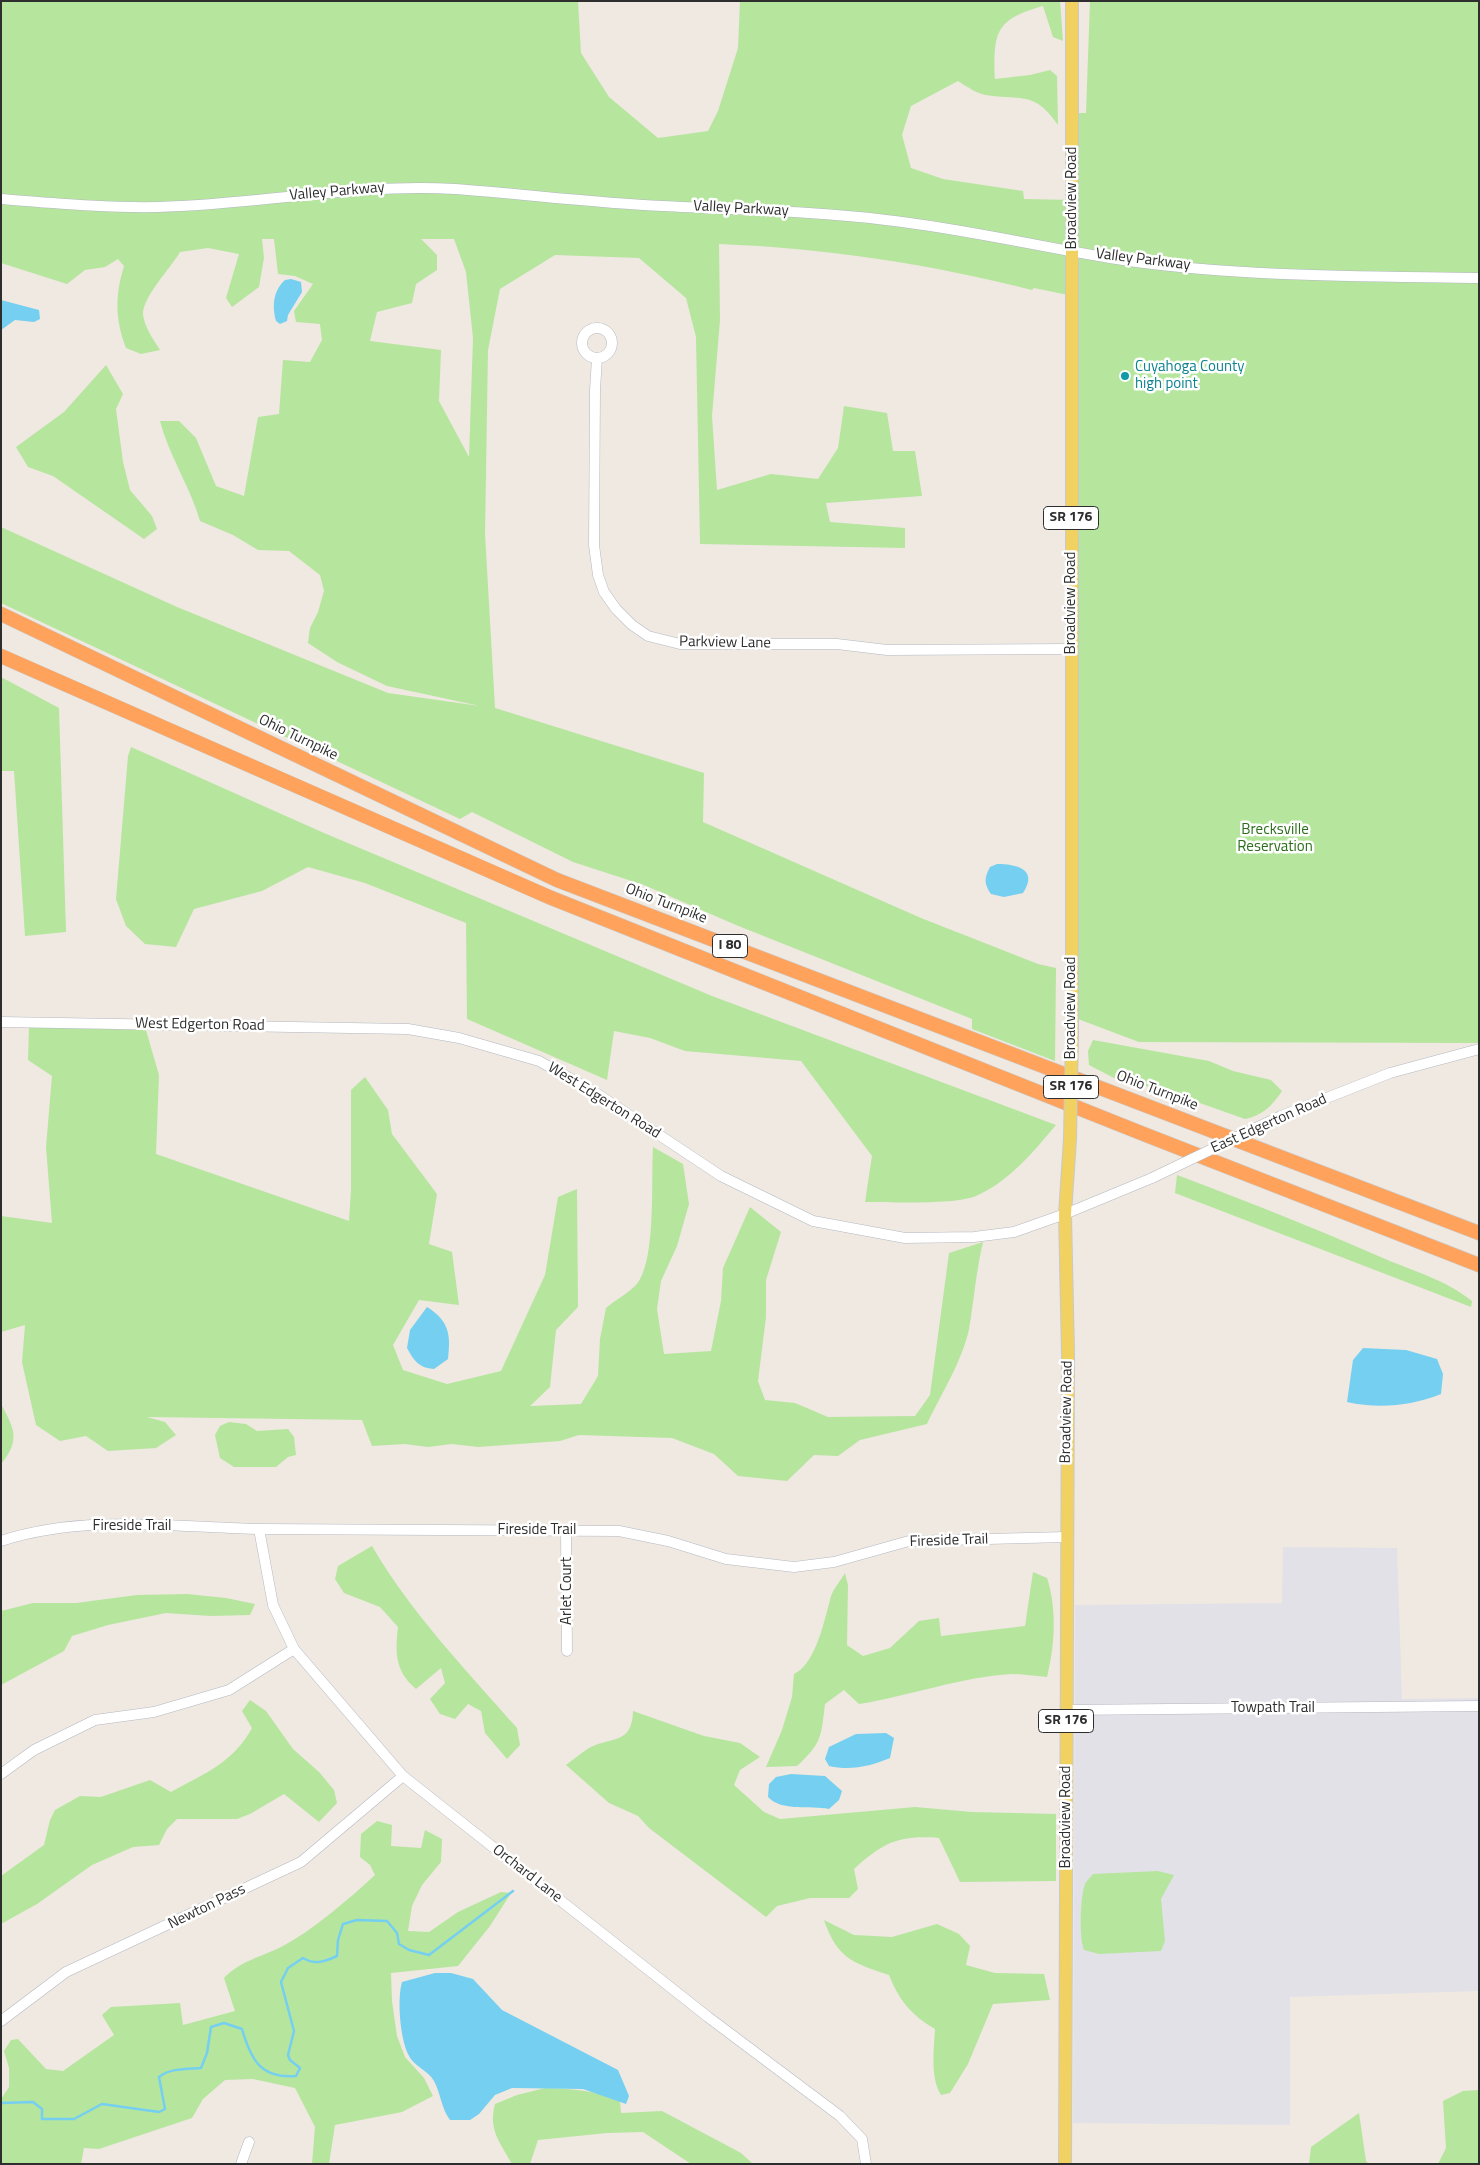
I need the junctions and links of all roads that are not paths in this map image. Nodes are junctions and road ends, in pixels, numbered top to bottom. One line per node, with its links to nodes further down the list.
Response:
1 (1072, 1): 3 (main road, Broadview Road / SR 176)
2 (1, 199): 3 (street, Valley Parkway)
3 (1072, 250): 4 (street, Valley Parkway); 7 (main road, Broadview Road / SR 176)
4 (1479, 278)
5 (597, 358): 7 (street, Parkview Lane)
6 (1, 614): 12 (highway, Ohio Turnpike / I 80)
7 (1070, 649): 11 (main road, Broadview Road / SR 176, bridge)
8 (1, 656): 13 (highway, I 80)
9 (1, 1022): 11 (street, West Edgerton Road)
10 (1479, 1049): 11 (street, East Edgerton Road, bridge)
11 (1066, 1214): 16 (main road, Broadview Road / SR 176)
12 (1479, 1233)
13 (1479, 1265)
14 (259, 1529): 15 (street, Fireside Trail); 17 (street, Fireside Trail); 18 (street, Orchard Lane)
15 (566, 1530): 16 (street, Fireside Trail); 19 (street, Arlet Court)
16 (1066, 1537): 21 (main road, Broadview Road / SR 176)
17 (1, 1541)
18 (294, 1649): 22 (street); 23 (street, Orchard Lane)
19 (567, 1651)
20 (1479, 1706): 21 (street, Towpath Trail)
21 (1067, 1710): 28 (main road, Broadview Road / SR 176)
22 (1, 1774)
23 (403, 1776): 24 (street, Newton Pass); 27 (street, Orchard Lane)
24 (1, 2022)
25 (249, 2142): 26 (street)
26 (241, 2164)
27 (866, 2164)
28 (1064, 2164)

